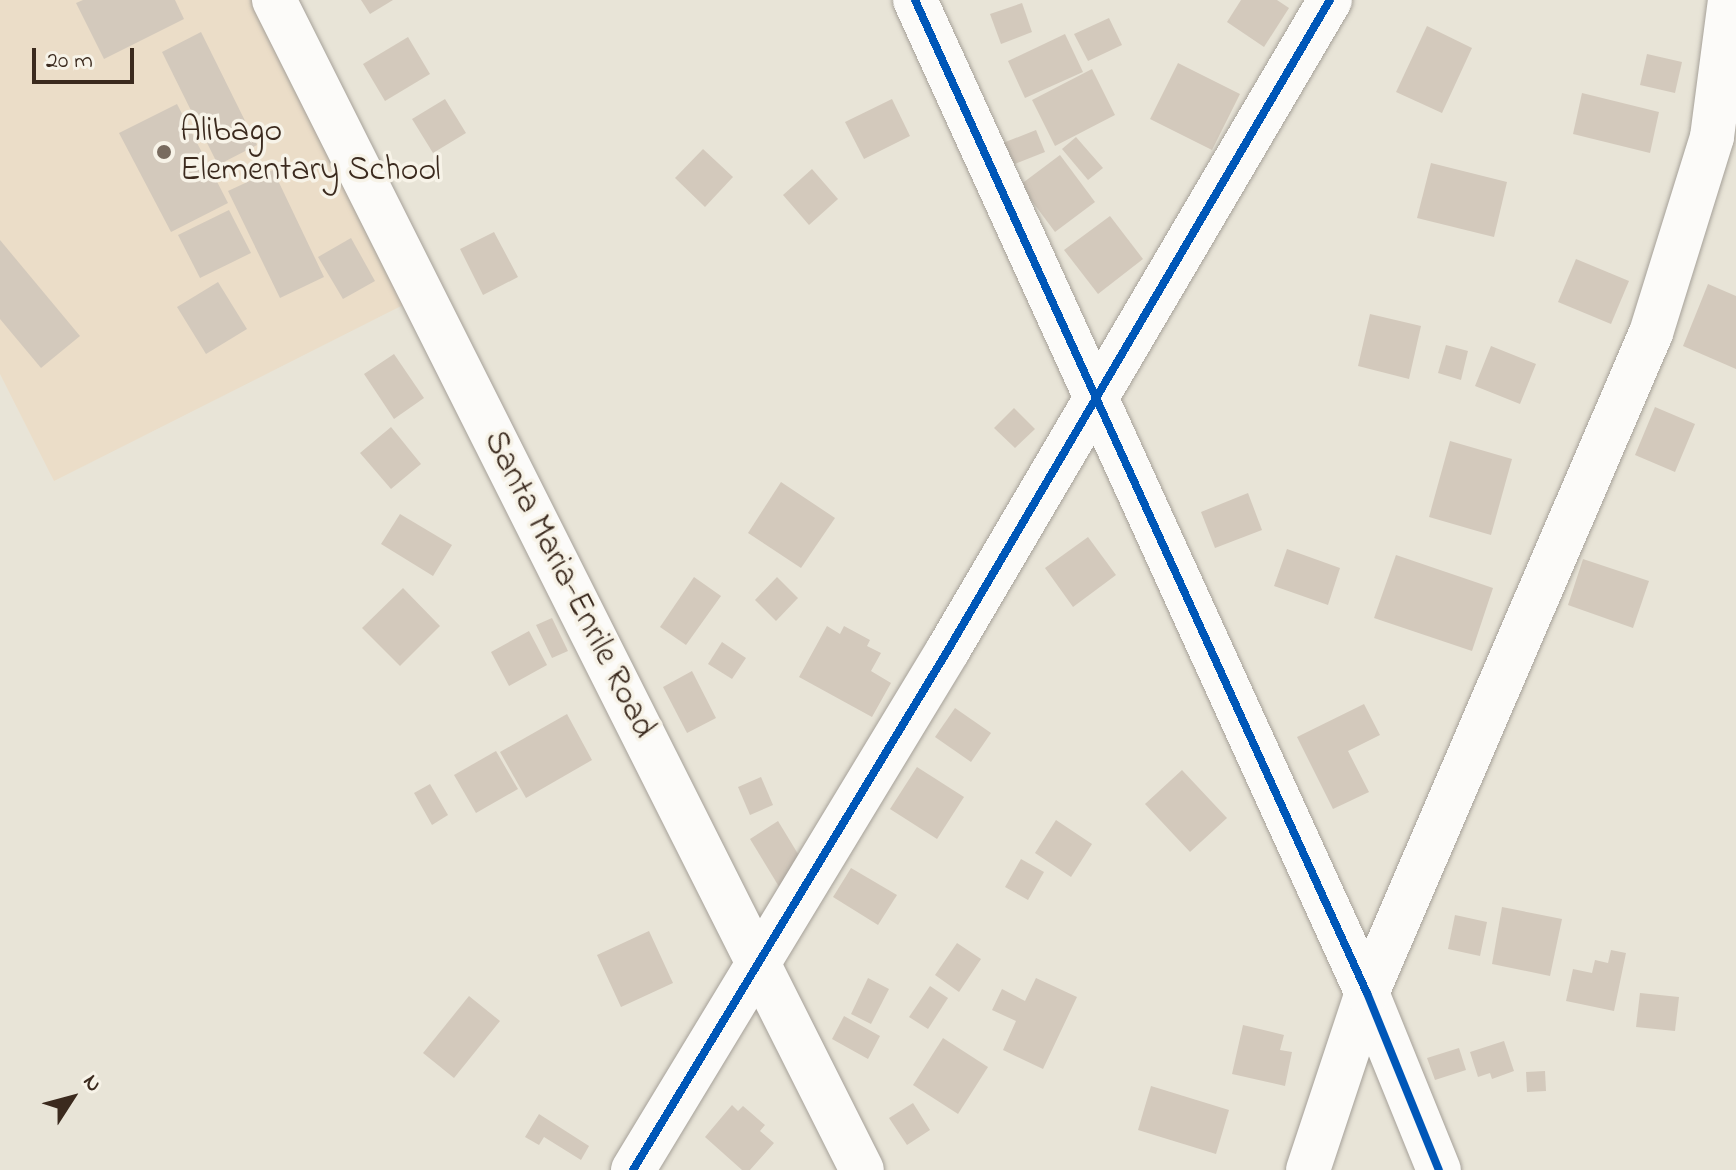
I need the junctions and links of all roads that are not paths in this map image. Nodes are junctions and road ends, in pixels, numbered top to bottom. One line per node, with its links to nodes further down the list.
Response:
1 (274, 0): 6 (street, Santa Maria-Enrile Road)
2 (915, 0): 5 (street)
3 (1330, 0): 5 (street)
4 (1730, 0): 7 (street)
5 (1094, 395): 6 (street); 7 (street)
6 (756, 962): 8 (street); 9 (street, Santa Maria-Enrile Road)
7 (1367, 993): 10 (street); 11 (street)
8 (633, 1170)
9 (862, 1170)
10 (1308, 1170)
11 (1439, 1170)

